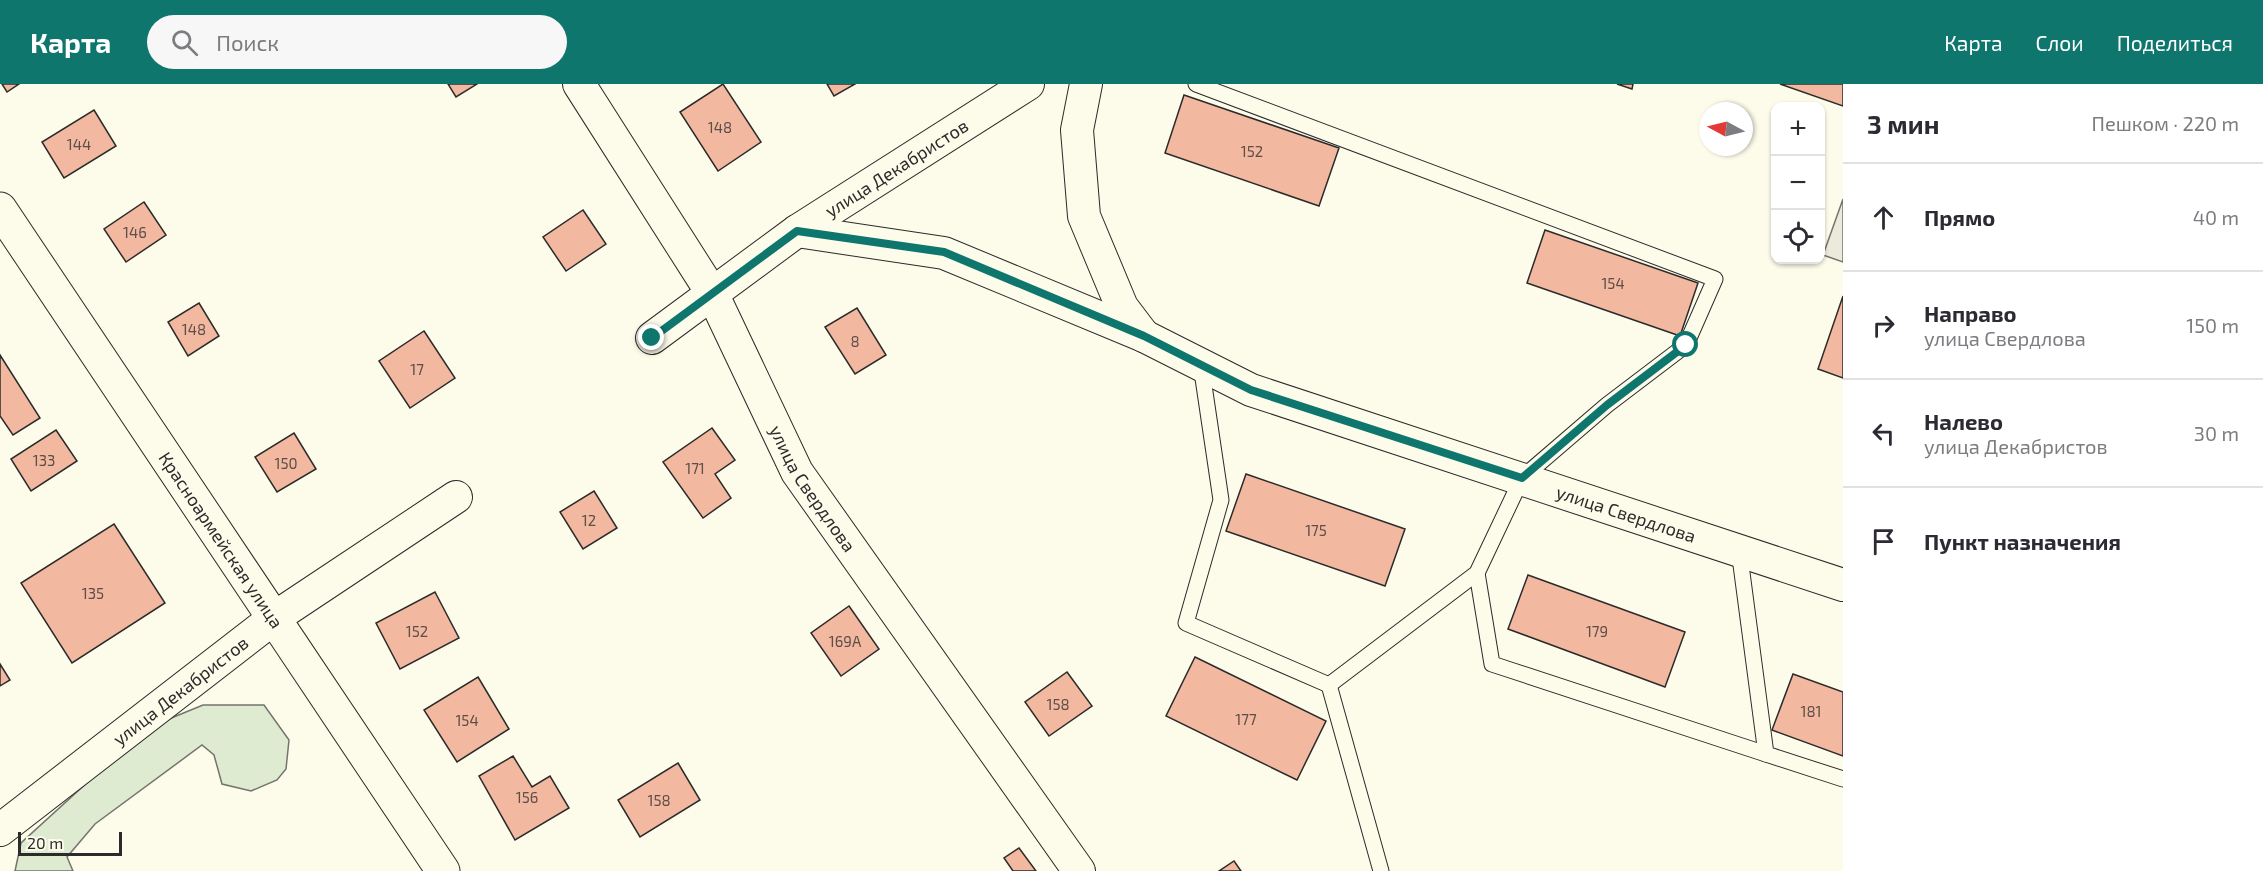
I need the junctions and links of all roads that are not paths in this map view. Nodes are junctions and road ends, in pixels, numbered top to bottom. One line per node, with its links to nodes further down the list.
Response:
1 (579, 84): 8 (street, улица Свердлова)
2 (1028, 84): 7 (street, улица Декабристов)
3 (1086, 84): 4 (lane); 9 (street, улица Свердлова)
4 (1094, 84)
5 (1196, 84): 12 (lane)
6 (0, 209): 17 (main road, Красноармейская улица)
7 (797, 231): 8 (street, улица Декабристов); 9 (street, улица Свердлова)
8 (712, 293): 10 (street, улица Декабристов); 23 (street, улица Свердлова)
9 (1144, 336): 11 (street, улица Свердлова)
10 (652, 338)
11 (1201, 365): 12 (street, улица Свердлова); 18 (lane)
12 (1522, 478): 14 (street, улица Свердлова); 15 (lane)
13 (456, 497): 17 (street, улица Декабристов)
14 (1739, 550): 16 (street, улица Свердлова); 19 (lane)
15 (1478, 573): 18 (lane); 19 (lane)
16 (1843, 585)
17 (274, 618): 21 (street, улица Декабристов); 22 (main road, Красноармейская улица)
18 (1329, 685): 24 (lane)
19 (1766, 754): 20 (lane)
20 (1843, 779)
21 (0, 830)
22 (443, 871)
23 (1079, 871)
24 (1381, 871)

